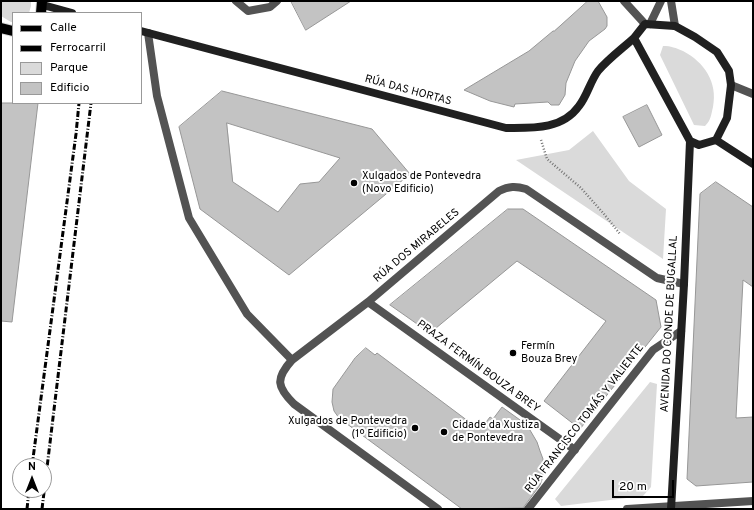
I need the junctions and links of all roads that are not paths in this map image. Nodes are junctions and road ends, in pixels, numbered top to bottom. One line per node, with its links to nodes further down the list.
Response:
1 (236, 1): 2 (street)
2 (277, 1)
3 (624, 1): 8 (street)
4 (661, 1): 8 (street)
5 (671, 1): 9 (street)
6 (42, 6): 7 (main road)
7 (68, 12)
8 (647, 24): 9 (main road); 13 (main road, RÚA DAS HORTAS)
9 (675, 26): 14 (main road)
10 (1, 28): 11 (main road)
11 (12, 31)
12 (145, 32): 13 (main road, RÚA DAS HORTAS); 22 (street)
13 (634, 38): 17 (main road)
14 (731, 85): 15 (street); 16 (main road)
15 (753, 94)
16 (716, 140): 17 (main road); 18 (main road)
17 (690, 141): 19 (main road, AVENIDA DO CONDE DE BUGALLAL)
18 (753, 164)
19 (684, 284): 20 (street, RÚA DOS MIRABELES); 21 (main road, AVENIDA DO CONDE DE BUGALLAL)
20 (368, 302): 22 (street, RÚA DOS MIRABELES); 23 (street, PRAZA FERMÍN BOUZA BREY)
21 (681, 331): 23 (street, RÚA FRANCISCO TOMÁS Y VALIENTE); 25 (main road, AVENIDA DO CONDE DE BUGALLAL)
22 (292, 360): 26 (street)
23 (575, 450): 27 (street, RÚA FRANCISCO TOMÁS Y VALIENTE)
24 (753, 501): 25 (street)
25 (671, 507): 28 (street)
26 (438, 509)
27 (528, 509)
28 (627, 509)

